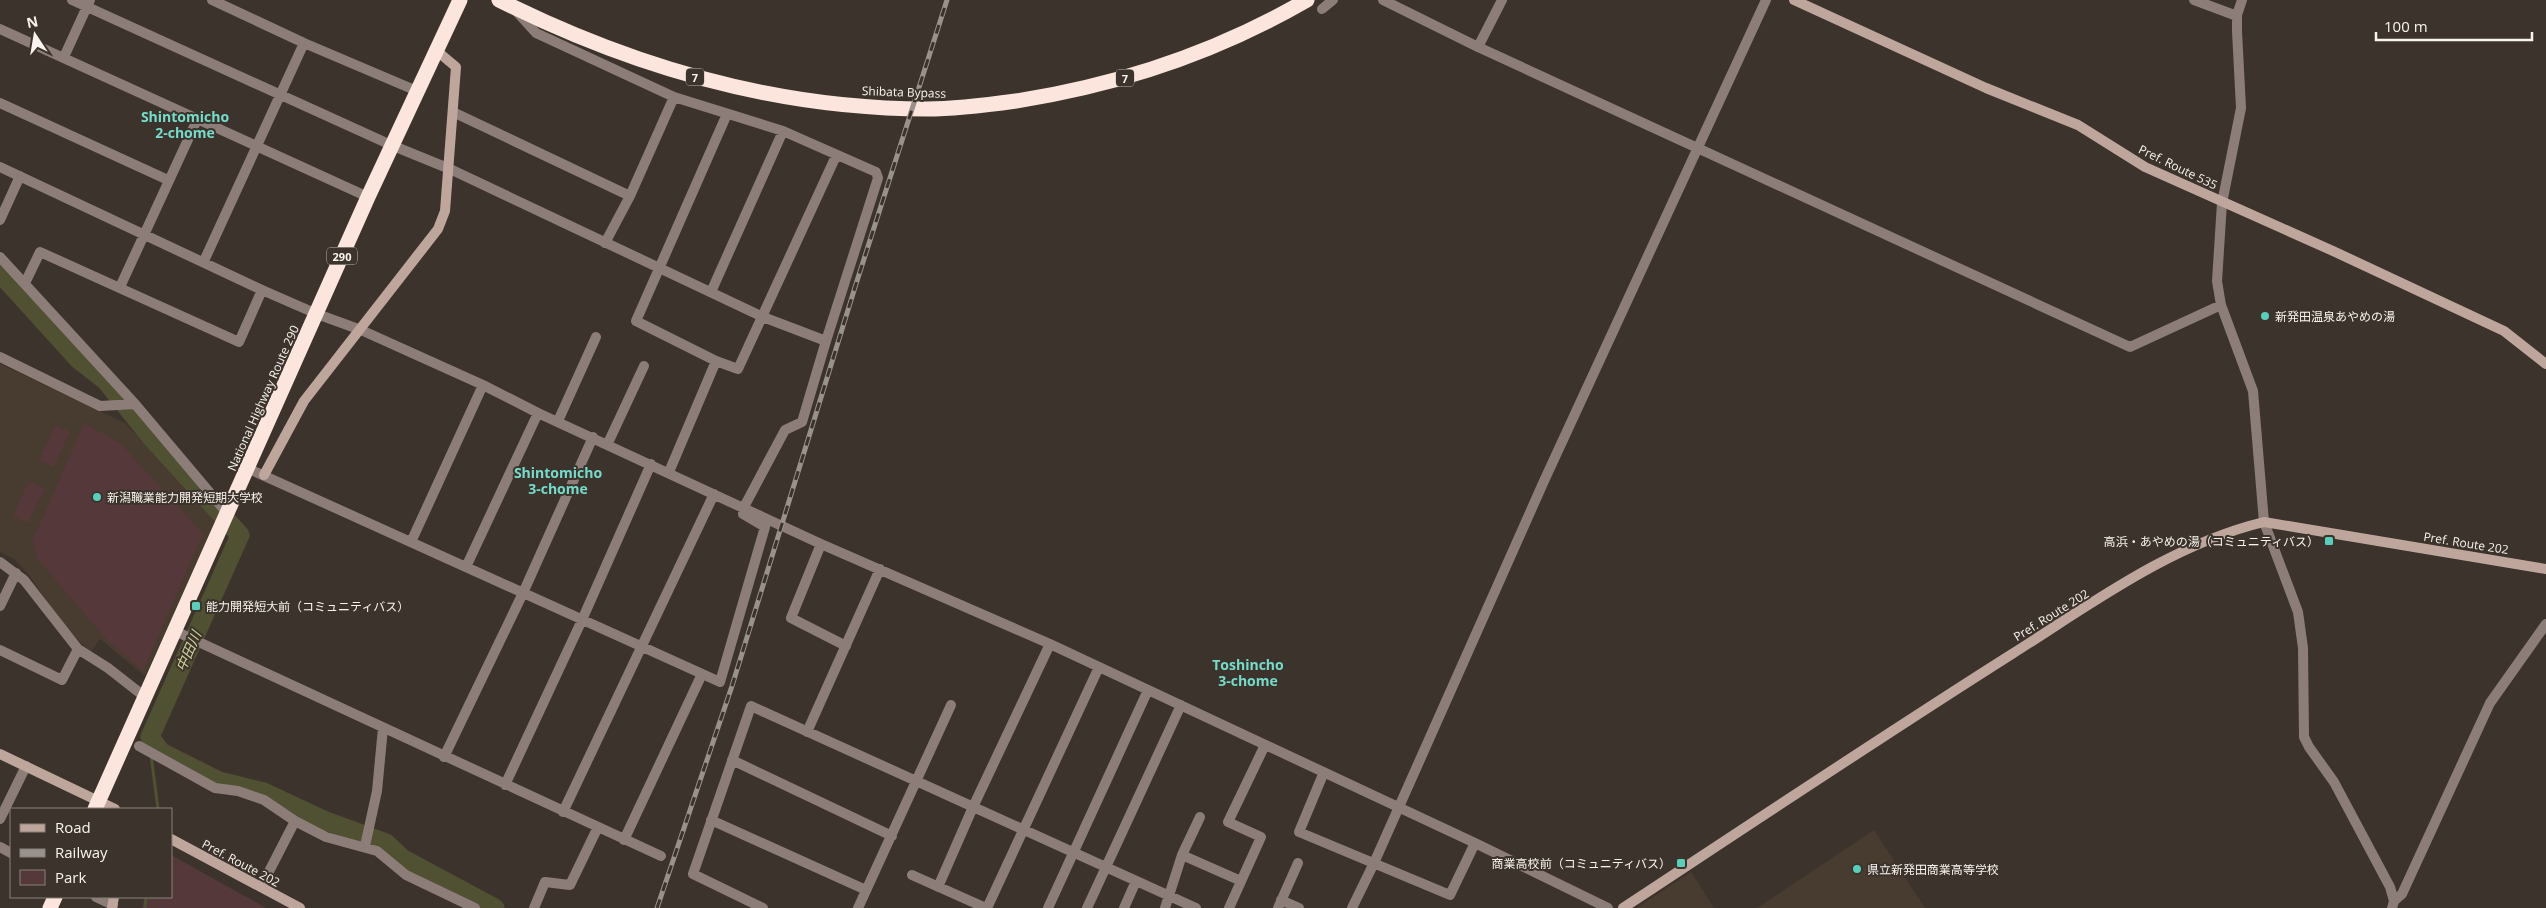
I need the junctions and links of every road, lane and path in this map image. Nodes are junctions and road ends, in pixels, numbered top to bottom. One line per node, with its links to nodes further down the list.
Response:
1 (72, 0): 13 (street)
2 (212, 0): 18 (street)
3 (460, 0): 20 (highway, National Highway Route 290 / 290)
4 (499, 0): 14 (highway, Shibata Bypass / 7)
5 (1306, 0): 14 (highway, Shibata Bypass / 7)
6 (1333, 0): 15 (street)
7 (1383, 0): 19 (street)
8 (1502, 0): 19 (street)
9 (1766, 0): 32 (street)
10 (1794, 0): 40 (main road, Pref. Route 535)
11 (2194, 0): 16 (street)
12 (2242, 0): 16 (street)
13 (88, 3): 21 (street); 23 (street)
14 (513, 7): 24 (street)
15 (1322, 9)
16 (2237, 16): 40 (street)
17 (0, 29): 21 (street)
18 (304, 43): 22 (street); 23 (street)
19 (1478, 48): 32 (street)
20 (437, 51): 22 (highway, National Highway Route 290 / 290); 26 (main road)
21 (64, 57): 28 (street)
22 (417, 91): 30 (highway, National Highway Route 290 / 290)
23 (281, 95): 30 (street); 31 (street)
24 (674, 97): 27 (street); 38 (street)
25 (0, 103): 37 (street)
26 (454, 113): 35 (main road); 38 (street)
27 (727, 114): 29 (street); 46 (street)
28 (196, 120): 31 (street); 37 (street)
29 (783, 131): 33 (street); 50 (street)
30 (391, 145): 35 (street); 39 (highway, National Highway Route 290 / 290)
31 (257, 147): 39 (street); 45 (street)
32 (1698, 148): 51 (street); 111 (street)
33 (836, 156): 53 (street); 56 (street)
34 (0, 167): 36 (street)
35 (450, 169): 43 (street); 54 (main road)
36 (20, 176): 41 (street); 42 (street)
37 (168, 180): 42 (street)
38 (630, 196): 43 (street)
39 (368, 197): 52 (highway, National Highway Route 290 / 290)
40 (2222, 203): 51 (street); 59 (main road, Pref. Route 535)
41 (0, 220)
42 (144, 233): 45 (street); 48 (street)
43 (606, 243): 46 (street)
44 (0, 257): 47 (street)
45 (204, 261): 49 (street)
46 (658, 266): 50 (street); 58 (street)
47 (25, 283): 48 (street); 62 (street)
48 (120, 287): 49 (street)
49 (262, 290): 52 (street)
50 (711, 292): 53 (street)
51 (2221, 305): 74 (street)
52 (317, 314): 54 (street); 68 (highway, National Highway Route 290 / 290)
53 (763, 317): 56 (street); 58 (street)
54 (361, 330): 61 (street); 70 (main road)
55 (596, 337): 64 (street)
56 (826, 341): 72 (street)
57 (0, 357): 62 (street)
58 (716, 361): 69 (street)
59 (2546, 364)
60 (644, 366): 66 (street)
61 (483, 385): 63 (street); 75 (street)
62 (134, 404): 73 (street)
63 (538, 413): 64 (street); 78 (street)
64 (558, 421): 65 (street)
65 (593, 437): 66 (street); 82 (street)
66 (608, 444): 67 (street)
67 (651, 464): 69 (street); 84 (street)
68 (247, 468): 70 (street); 73 (highway, National Highway Route 290 / 290)
69 (669, 472): 71 (street)
70 (264, 475): 75 (street)
71 (714, 494): 72 (street); 89 (street)
72 (744, 508): 76 (street); 93 (street)
73 (227, 513): 86 (highway, National Highway Route 290 / 290)
74 (2264, 522): 80 (main road, Pref. Route 202); 142 (street); 158 (main road, Pref. Route 202)
75 (411, 542): 78 (street)
76 (821, 544): 79 (street); 88 (street)
77 (0, 562): 81 (street)
78 (466, 567): 82 (street)
79 (880, 569): 87 (street); 88 (street)
80 (2546, 569)
81 (16, 573): 83 (street); 90 (street)
82 (523, 593): 84 (street); 103 (street)
83 (0, 606)
84 (582, 620): 89 (street); 108 (street)
85 (2546, 624): 142 (street)
86 (175, 631): 95 (highway, National Highway Route 290 / 290); 98 (street)
87 (1050, 644): 92 (street); 110 (street)
88 (846, 646): 99 (street)
89 (642, 647): 93 (street); 113 (street)
90 (78, 649): 91 (street); 95 (street)
91 (0, 650)
92 (1100, 667): 94 (street); 119 (street)
93 (702, 674): 122 (street)
94 (1148, 690): 97 (street); 125 (street)
95 (145, 697): 109 (highway, National Highway Route 290 / 290)
96 (951, 705): 107 (street)
97 (1181, 705): 100 (street); 130 (street)
98 (384, 728): 103 (street); 124 (street)
99 (807, 732): 104 (street); 107 (street)
100 (1265, 745): 106 (street); 133 (street)
101 (139, 746): 117 (street)
102 (0, 754): 105 (main road)
103 (444, 757): 108 (street)
104 (732, 760): 116 (street); 120 (street)
105 (26, 766): 109 (main road); 115 (street)
106 (1324, 772): 111 (street); 129 (street)
107 (917, 782): 110 (street); 120 (street)
108 (505, 785): 113 (street)
109 (97, 805): 112 (main road)
110 (973, 807): 119 (street); 134 (street)
111 (1399, 807): 123 (street); 129 (street)
112 (110, 808)
113 (564, 812): 118 (street)
114 (1200, 816): 126 (street)
115 (0, 819)
116 (711, 820): 136 (street); 140 (street)
117 (295, 821): 124 (street); 135 (street)
118 (597, 829): 122 (street); 145 (street)
119 (1024, 830): 125 (street); 148 (street)
120 (892, 836): 136 (street)
121 (172, 840): 135 (main road, Pref. Route 202)
122 (624, 840): 127 (street)
123 (1475, 842): 129 (street); 157 (street)
124 (365, 846): 144 (street)
125 (1074, 852): 130 (street); 149 (street)
126 (1182, 855): 133 (street); 137 (street)
127 (660, 856)
128 (1298, 863): 141 (street)
129 (1374, 863): 156 (street)
130 (1106, 867): 132 (street); 150 (street)
131 (912, 875): 134 (street)
132 (1136, 881): 137 (street); 151 (street)
133 (1241, 882): 154 (street)
134 (938, 886): 148 (street)
135 (261, 887): 143 (main road, Pref. Route 202)
136 (866, 890): 147 (street)
137 (1170, 896): 152 (street); 153 (street)
138 (99, 898): 139 (street)
139 (113, 903)
140 (746, 904): 146 (street)
141 (1279, 904): 155 (street)
142 (2393, 904)
143 (300, 908)
144 (475, 908)
145 (534, 908)
146 (763, 908)
147 (858, 908)
148 (986, 908)
149 (1048, 908)
150 (1087, 908)
151 (1124, 908)
152 (1165, 908)
153 (1196, 908)
154 (1229, 908)
155 (1298, 908)
156 (1352, 908)
157 (1608, 908)
158 (1623, 908)

